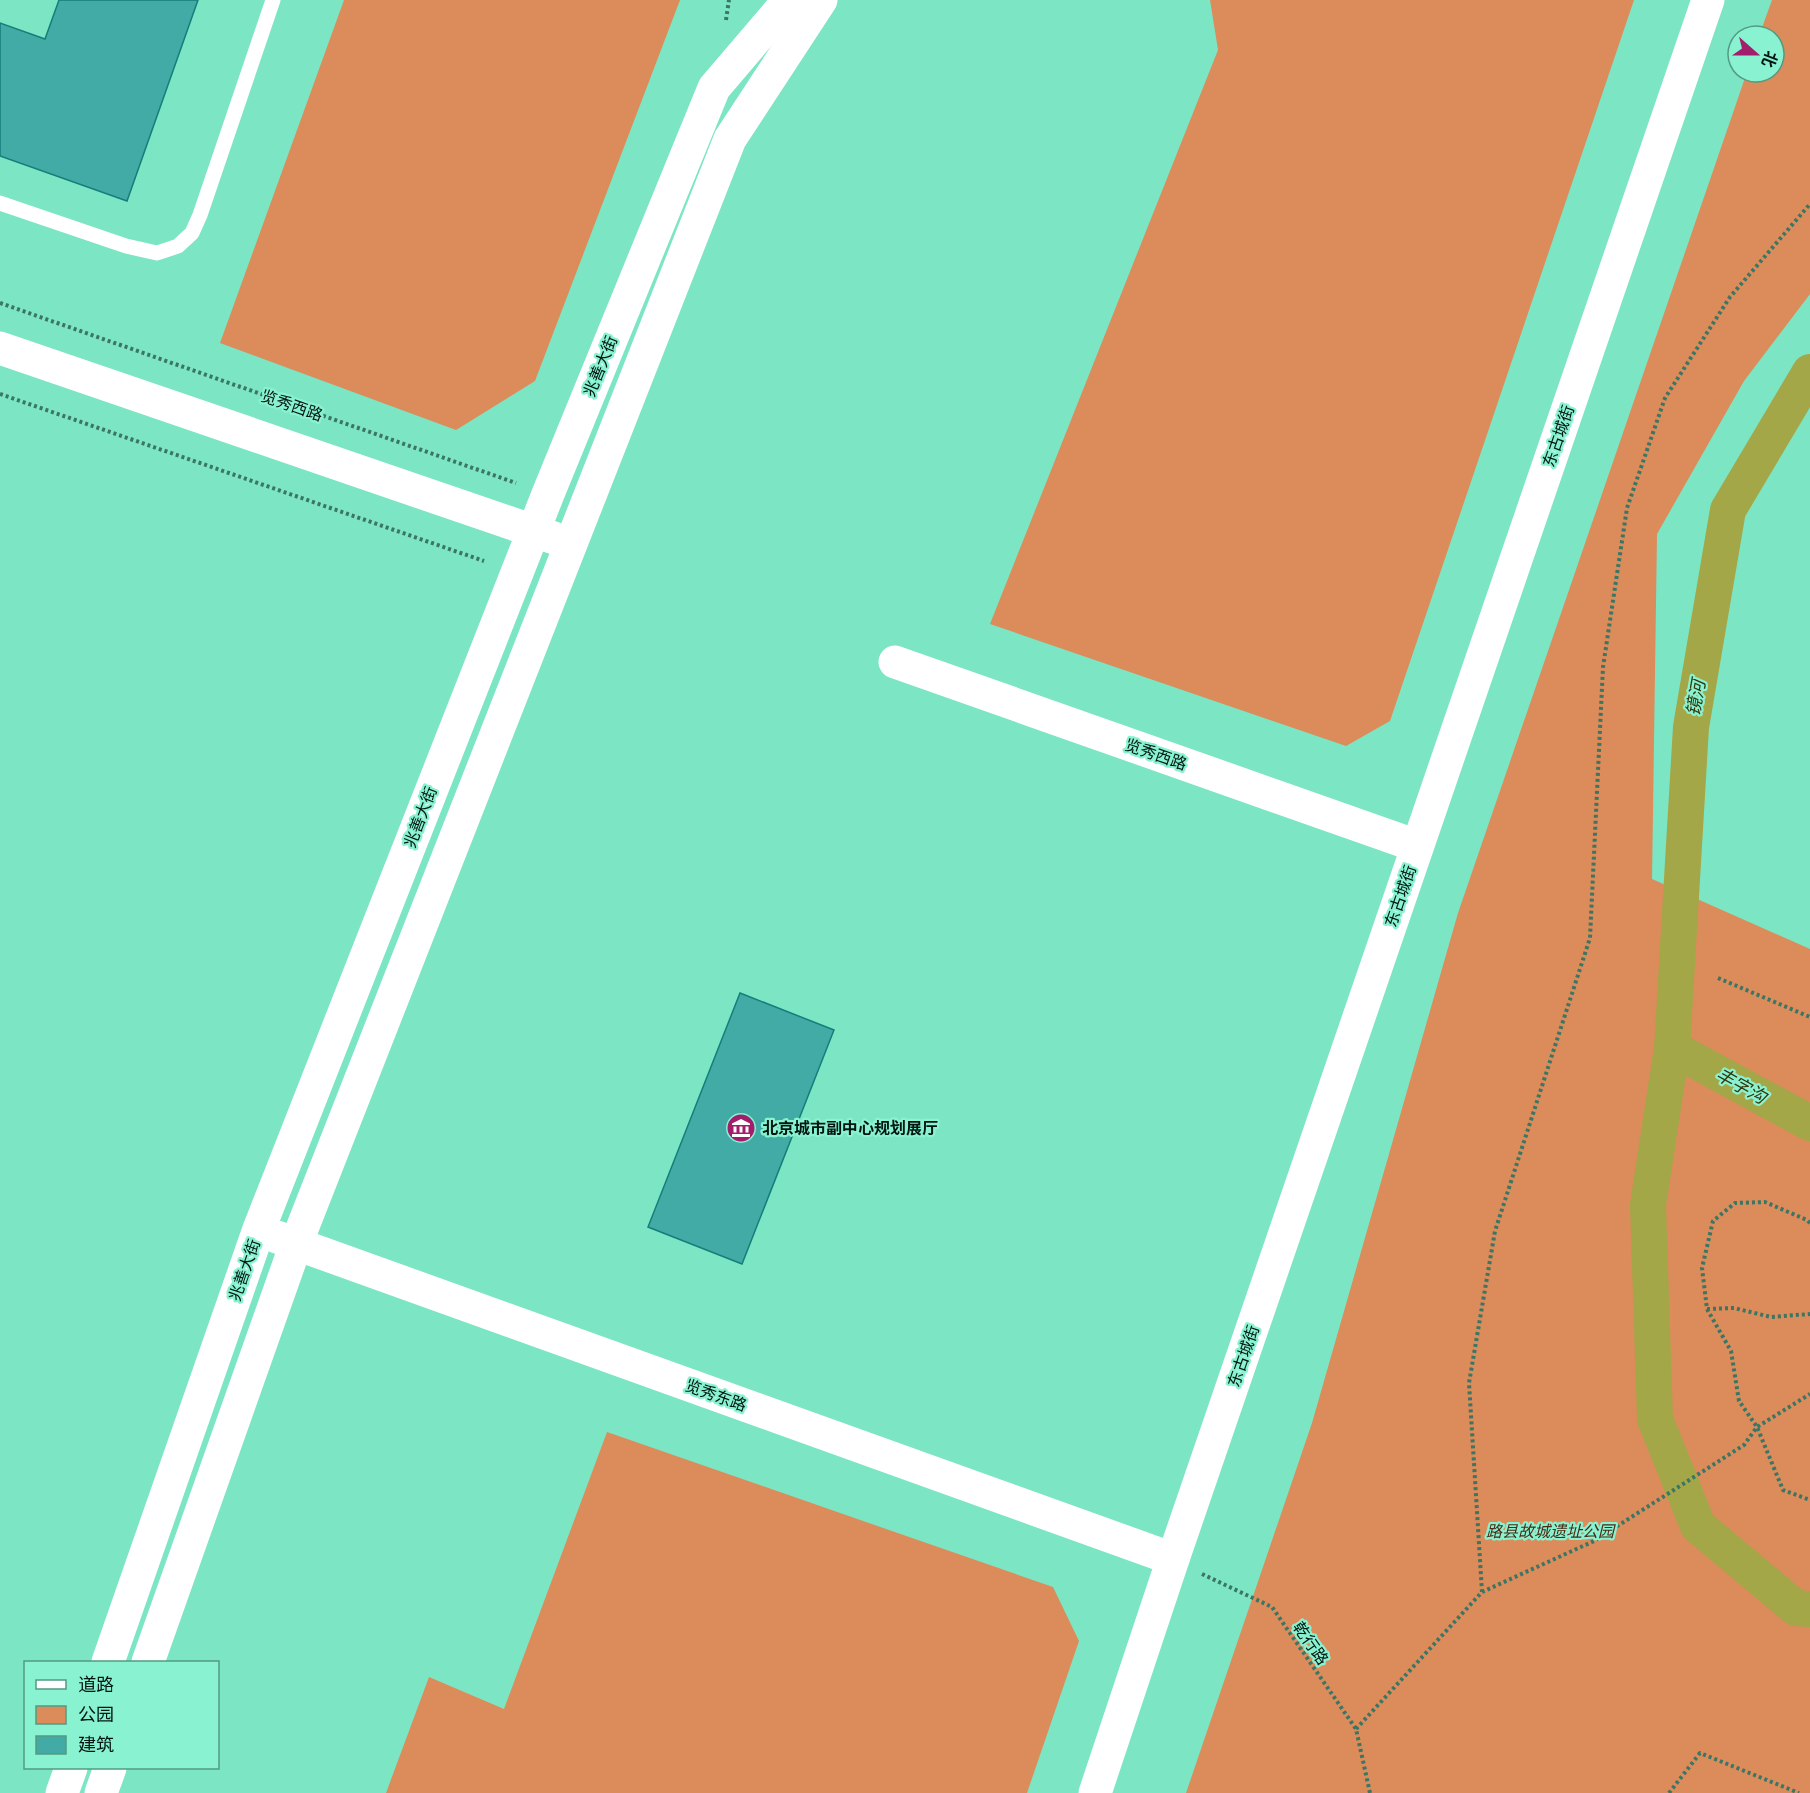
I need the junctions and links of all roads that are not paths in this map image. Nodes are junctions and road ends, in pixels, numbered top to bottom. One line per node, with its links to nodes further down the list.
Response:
1 (273, 0): 5 (lane)
2 (789, 0): 7 (street, 兆善大街)
3 (821, 0): 8 (street)
4 (1708, 0): 10 (street, 东古城街)
5 (0, 203)
6 (0, 348): 7 (street)
7 (533, 530): 8 (street); 11 (street, 兆善大街)
8 (570, 543): 12 (street)
9 (895, 662): 10 (street, 览秀西路)
10 (1417, 846): 13 (street, 东古城街)
11 (259, 1229): 12 (street, 览秀东路); 14 (street, 兆善大街)
12 (296, 1244): 13 (street, 览秀东路); 15 (street)
13 (1173, 1559): 20 (street, 东古城街)
14 (108, 1661)
15 (148, 1661)
16 (70, 1769): 18 (street)
17 (109, 1769): 19 (street)
18 (62, 1793)
19 (101, 1793)
20 (1095, 1793)

